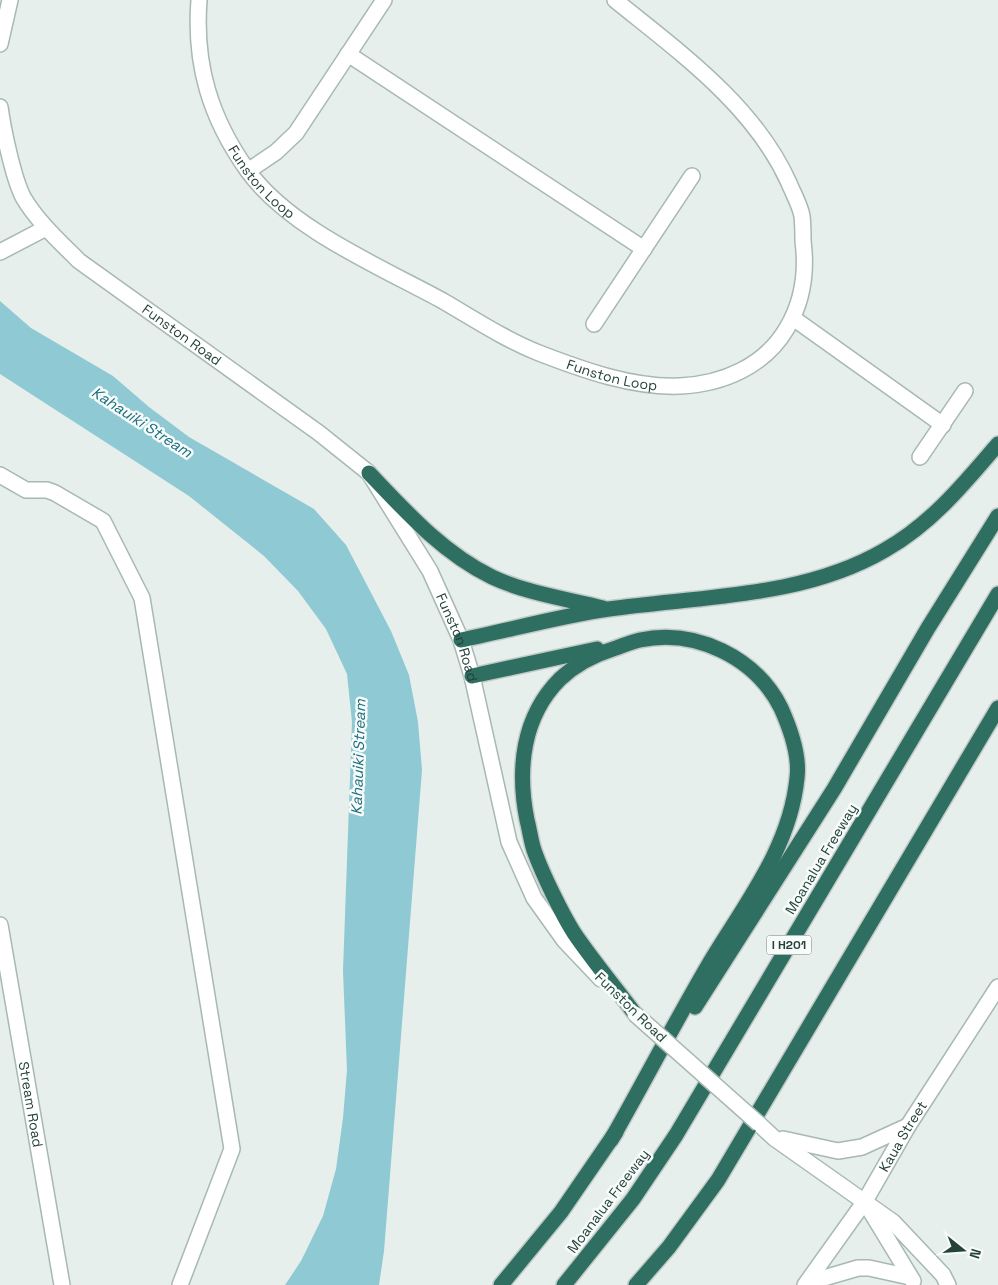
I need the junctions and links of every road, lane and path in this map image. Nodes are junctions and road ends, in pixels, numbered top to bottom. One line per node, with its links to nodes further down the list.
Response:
1 (10, 0): 5 (street)
2 (198, 0): 8 (street, Funston Loop)
3 (384, 0): 6 (street)
4 (615, 0): 13 (street, Funston Loop)
5 (0, 44)
6 (348, 54): 8 (street); 11 (street)
7 (0, 107): 10 (street, Funston Road)
8 (248, 171): 13 (street, Funston Loop)
9 (692, 176): 11 (street)
10 (46, 228): 12 (street); 19 (street, Funston Road)
11 (644, 249): 14 (street)
12 (1, 251)
13 (793, 318): 16 (street)
14 (594, 324)
15 (965, 391): 16 (street)
16 (943, 424): 18 (street)
17 (998, 444): 23 (highway)
18 (920, 457)
19 (370, 473): 23 (highway); 24 (street, Funston Road)
20 (0, 475): 39 (street)
21 (998, 516): 33 (highway)
22 (998, 594): 41 (highway, Moanalua Freeway / I H201)
23 (607, 609): 24 (highway)
24 (461, 640): 26 (street, Funston Road)
25 (641, 640): 26 (highway); 30 (highway); 33 (highway)
26 (472, 676): 30 (street, Funston Road)
27 (998, 708): 35 (highway)
28 (0, 925): 38 (street, Stream Road)
29 (998, 987): 31 (street, Kaua Street)
30 (635, 1014): 32 (street, Funston Road, bridge)
31 (908, 1126): 32 (street); 34 (street, Kaua Street)
32 (774, 1138): 34 (street, Funston Road)
33 (611, 1140): 40 (highway)
34 (865, 1201): 36 (street, Funston Road); 37 (street, Kaua Street); 44 (street, Funston Road)
35 (670, 1247): 42 (highway); 43 (highway)
36 (913, 1281): 37 (street)
37 (806, 1284)
38 (62, 1285)
39 (180, 1285)
40 (502, 1285)
41 (564, 1285)
42 (636, 1285)
43 (640, 1285)
44 (948, 1285)

